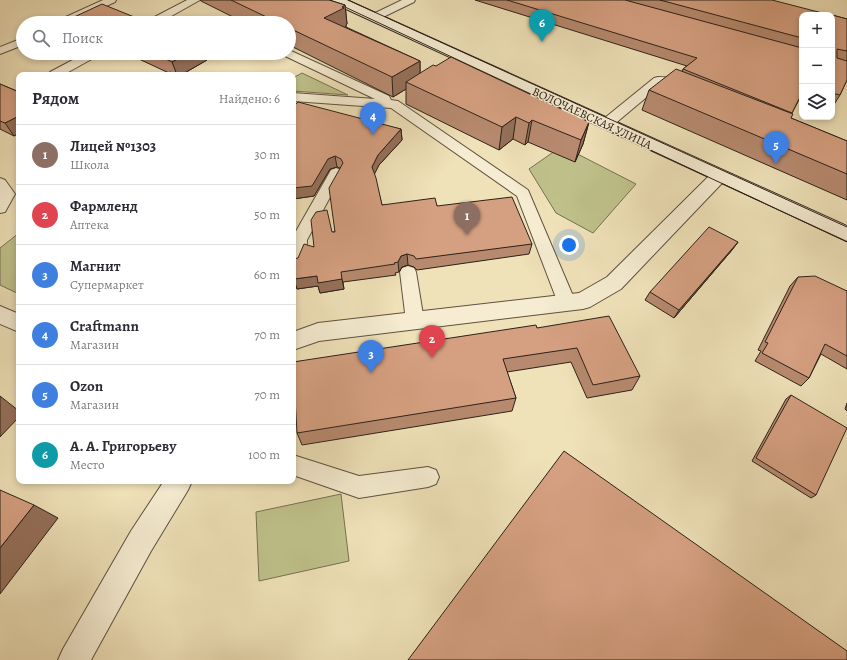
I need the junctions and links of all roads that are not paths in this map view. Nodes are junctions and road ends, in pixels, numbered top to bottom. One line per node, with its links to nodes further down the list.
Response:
1 (111, 0): 5 (lane)
2 (195, 0): 6 (lane)
3 (337, 0): 7 (street, ВОЛОЧАЕВСКАЯ УЛИЦА)
4 (410, 0): 7 (lane)
5 (76, 16)
6 (164, 16)
7 (375, 18): 11 (street, ВОЛОЧАЕВСКАЯ УЛИЦА)
8 (16, 44): 9 (lane)
9 (0, 52)
10 (296, 57): 18 (lane)
11 (465, 59): 13 (lane); 19 (street, ВОЛОЧАЕВСКАЯ УЛИЦА)
12 (82, 60): 14 (lane)
13 (452, 68)
14 (60, 72)
15 (697, 93): 19 (lane)
16 (407, 96): 18 (lane)
17 (296, 97): 18 (lane)
18 (394, 104): 28 (lane)
19 (606, 124): 21 (street, ВОЛОЧАЕВСКАЯ УЛИЦА)
20 (336, 173): 25 (lane)
21 (719, 176): 24 (street, ВОЛОЧАЕВСКАЯ УЛИЦА); 28 (street)
22 (0, 182): 23 (lane)
23 (0, 208)
24 (847, 234)
25 (296, 239): 26 (lane)
26 (296, 258)
27 (408, 272): 30 (lane)
28 (567, 303): 30 (street)
29 (0, 316): 31 (street)
30 (415, 321): 32 (street)
31 (16, 322)
32 (296, 340)
33 (296, 466): 34 (lane)
34 (428, 477)
35 (177, 484): 36 (street)
36 (74, 660)

